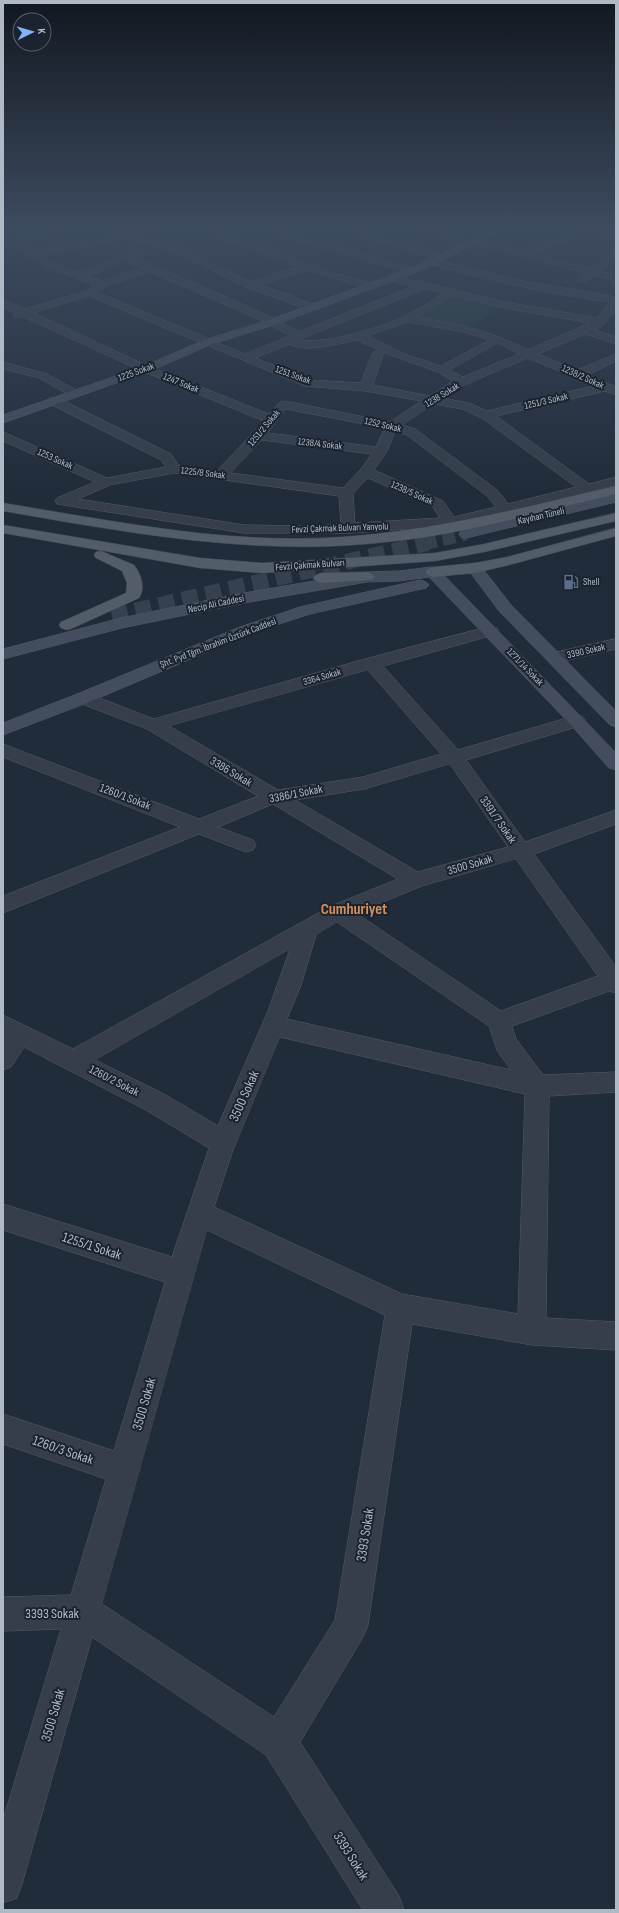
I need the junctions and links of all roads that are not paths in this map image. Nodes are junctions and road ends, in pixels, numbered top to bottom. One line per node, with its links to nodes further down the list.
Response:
1 (24, 313): 9 (street); 27 (street, 1247 Sokak)
2 (139, 313): 21 (street, 1251 Sokak)
3 (253, 313): 12 (street)
4 (297, 313): 12 (street, 1225 Sokak)
5 (357, 313): 16 (street)
6 (416, 313): 10 (street)
7 (551, 313): 13 (street)
8 (609, 313): 13 (street, 1238 Sokak)
9 (10, 318)
10 (407, 319): 14 (street, 1238/2 Sokak); 17 (street)
11 (479, 321): 14 (street)
12 (273, 322): 16 (street); 21 (street, 1225 Sokak)
13 (600, 322): 15 (street, 1238 Sokak)
14 (466, 329): 18 (street, 1238/2 Sokak)
15 (585, 330): 20 (street); 23 (street, 1238 Sokak)
16 (298, 336): 19 (street)
17 (358, 336): 19 (street); 22 (street)
18 (498, 339): 23 (street, 1238/2 Sokak); 28 (street, 1238 Sokak)
19 (285, 341): 25 (street)
20 (616, 341)
21 (208, 342): 25 (street, 1251 Sokak); 27 (street, 1225 Sokak)
22 (385, 348): 28 (street); 32 (street)
23 (528, 354): 29 (street, 1238/2 Sokak); 30 (street, 1238 Sokak)
24 (616, 357): 29 (street)
25 (245, 358): 31 (street, 1251 Sokak)
26 (4, 364): 34 (street)
27 (146, 369): 34 (street, 1225 Sokak); 40 (street, 1247 Sokak)
28 (442, 370): 30 (street)
29 (579, 374): 33 (street, 1238/2 Sokak)
30 (463, 382): 36 (street, 1238 Sokak)
31 (309, 383): 32 (street, 1251 Sokak); 37 (street, 1251/2 Sokak)
32 (366, 387): 36 (street, 1251 Sokak)
33 (611, 389): 38 (street, 1251/3 Sokak)
34 (75, 393): 35 (street, 1225 Sokak)
35 (54, 401): 39 (street, 1225 Sokak); 45 (street, 1225/8 Sokak)
36 (432, 401): 38 (street, 1251 Sokak); 41 (street, 1238 Sokak)
37 (284, 405): 40 (street, 1251/2 Sokak); 41 (street, 1252 Sokak)
38 (486, 415): 50 (street, 1251 Sokak)
39 (3, 419)
40 (272, 420): 43 (street, 1251/2 Sokak)
41 (392, 426): 44 (street); 57 (street, 1252 Sokak)
42 (3, 436): 48 (street, 1253 Sokak)
43 (259, 436): 44 (street, 1238/4 Sokak); 47 (street, 1251/2 Sokak)
44 (380, 451): 46 (street)
45 (175, 470): 47 (street, 1225/8 Sokak); 48 (street)
46 (366, 472): 52 (street); 59 (street, 1238/5 Sokak)
47 (221, 475): 52 (street, 1225/8 Sokak)
48 (106, 482): 55 (street)
49 (616, 482): 50 (street, Fevzi Çakmak Bulvarı Yanyolu)
50 (586, 488): 57 (street, Fevzi Çakmak Bulvarı Yanyolu)
51 (616, 490): 56 (main road, Fevzi Çakmak Bulvarı)
52 (346, 493): 61 (street)
53 (616, 498): 62 (street, Kayıhan Tüneli)
54 (3, 501): 55 (main road)
55 (53, 501): 61 (street, Fevzi Çakmak Bulvarı Yanyolu)
56 (3, 507)
57 (504, 508): 59 (street, Fevzi Çakmak Bulvarı Yanyolu)
58 (616, 517): 64 (main road, Fevzi Çakmak Bulvarı)
59 (450, 522): 61 (street, Fevzi Çakmak Bulvarı Yanyolu)
60 (3, 529): 64 (main road, Fevzi Çakmak Bulvarı)
61 (350, 529)
62 (466, 534)
63 (615, 534): 66 (main road)
64 (64, 541): 65 (main road)
65 (113, 560): 68 (main road); 70 (main road)
66 (475, 568): 67 (main road); 75 (street)
67 (437, 576): 68 (street, Necip Ali Caddesi); 71 (street, 1271/14 Sokak); 77 (street, Şht. Pyd Tğm. İbrahim Öztürk Caddesi)
68 (367, 577): 74 (street, Necip Ali Caddesi)
69 (112, 616): 70 (street)
70 (67, 625): 72 (street)
71 (491, 631): 76 (street, 3364 Sokak); 79 (street, 1271/14 Sokak)
72 (3, 642)
73 (616, 644): 75 (street, 3390 Sokak)
74 (3, 654)
75 (555, 658): 78 (street)
76 (371, 663): 80 (street, 3364 Sokak); 83 (street, 3391/7 Sokak)
77 (84, 698): 80 (street, 3386 Sokak); 81 (street, Şht. Pyd Tğm. İbrahim Öztürk Caddesi)
78 (616, 720)
79 (577, 721): 83 (street, 3386/1 Sokak); 84 (street, 1271/14 Sokak)
80 (153, 724): 85 (street, 3386 Sokak)
81 (3, 729)
82 (3, 750): 87 (street, 1260/1 Sokak)
83 (454, 757): 85 (street, 3386/1 Sokak); 89 (street, 3391/7 Sokak)
84 (616, 764)
85 (273, 797): 87 (street, 3386/1 Sokak); 90 (street, 3386 Sokak)
86 (616, 817): 89 (street, 3500 Sokak)
87 (200, 826): 88 (street, 1260/1 Sokak); 91 (street, 3386/1 Sokak)
88 (246, 845)
89 (520, 851): 90 (street, 3500 Sokak); 94 (street, 3391/7 Sokak)
90 (416, 880): 92 (street, 3500 Sokak)
91 (3, 905)
92 (338, 912): 93 (street, 3500 Sokak); 95 (street)
93 (306, 931): 96 (street, 3500 Sokak); 99 (street, 3500 Sokak)
94 (614, 982): 95 (street)
95 (499, 1021): 101 (street)
96 (274, 1026): 101 (street); 102 (street, 3500 Sokak)
97 (11, 1029): 98 (street); 99 (street, 1260/2 Sokak)
98 (3, 1060)
99 (73, 1060): 102 (street, 1260/2 Sokak)
100 (616, 1082): 101 (street)
101 (537, 1086): 107 (street)
102 (223, 1143): 103 (street, 3500 Sokak)
103 (199, 1213): 105 (street, 3500 Sokak); 106 (street)
104 (3, 1217): 105 (street, 1255/1 Sokak)
105 (182, 1274): 110 (street, 3500 Sokak)
106 (400, 1308): 107 (street); 113 (street, 3393 Sokak)
107 (532, 1331): 108 (street)
108 (616, 1336)
109 (3, 1429): 110 (street, 1260/3 Sokak)
110 (124, 1470): 111 (street, 3500 Sokak)
111 (83, 1611): 112 (street, 3393 Sokak); 113 (street, 3393 Sokak); 114 (street, 3500 Sokak)
112 (3, 1614)
113 (279, 1742): 115 (street, 3393 Sokak)
114 (3, 1884)
115 (385, 1910)

